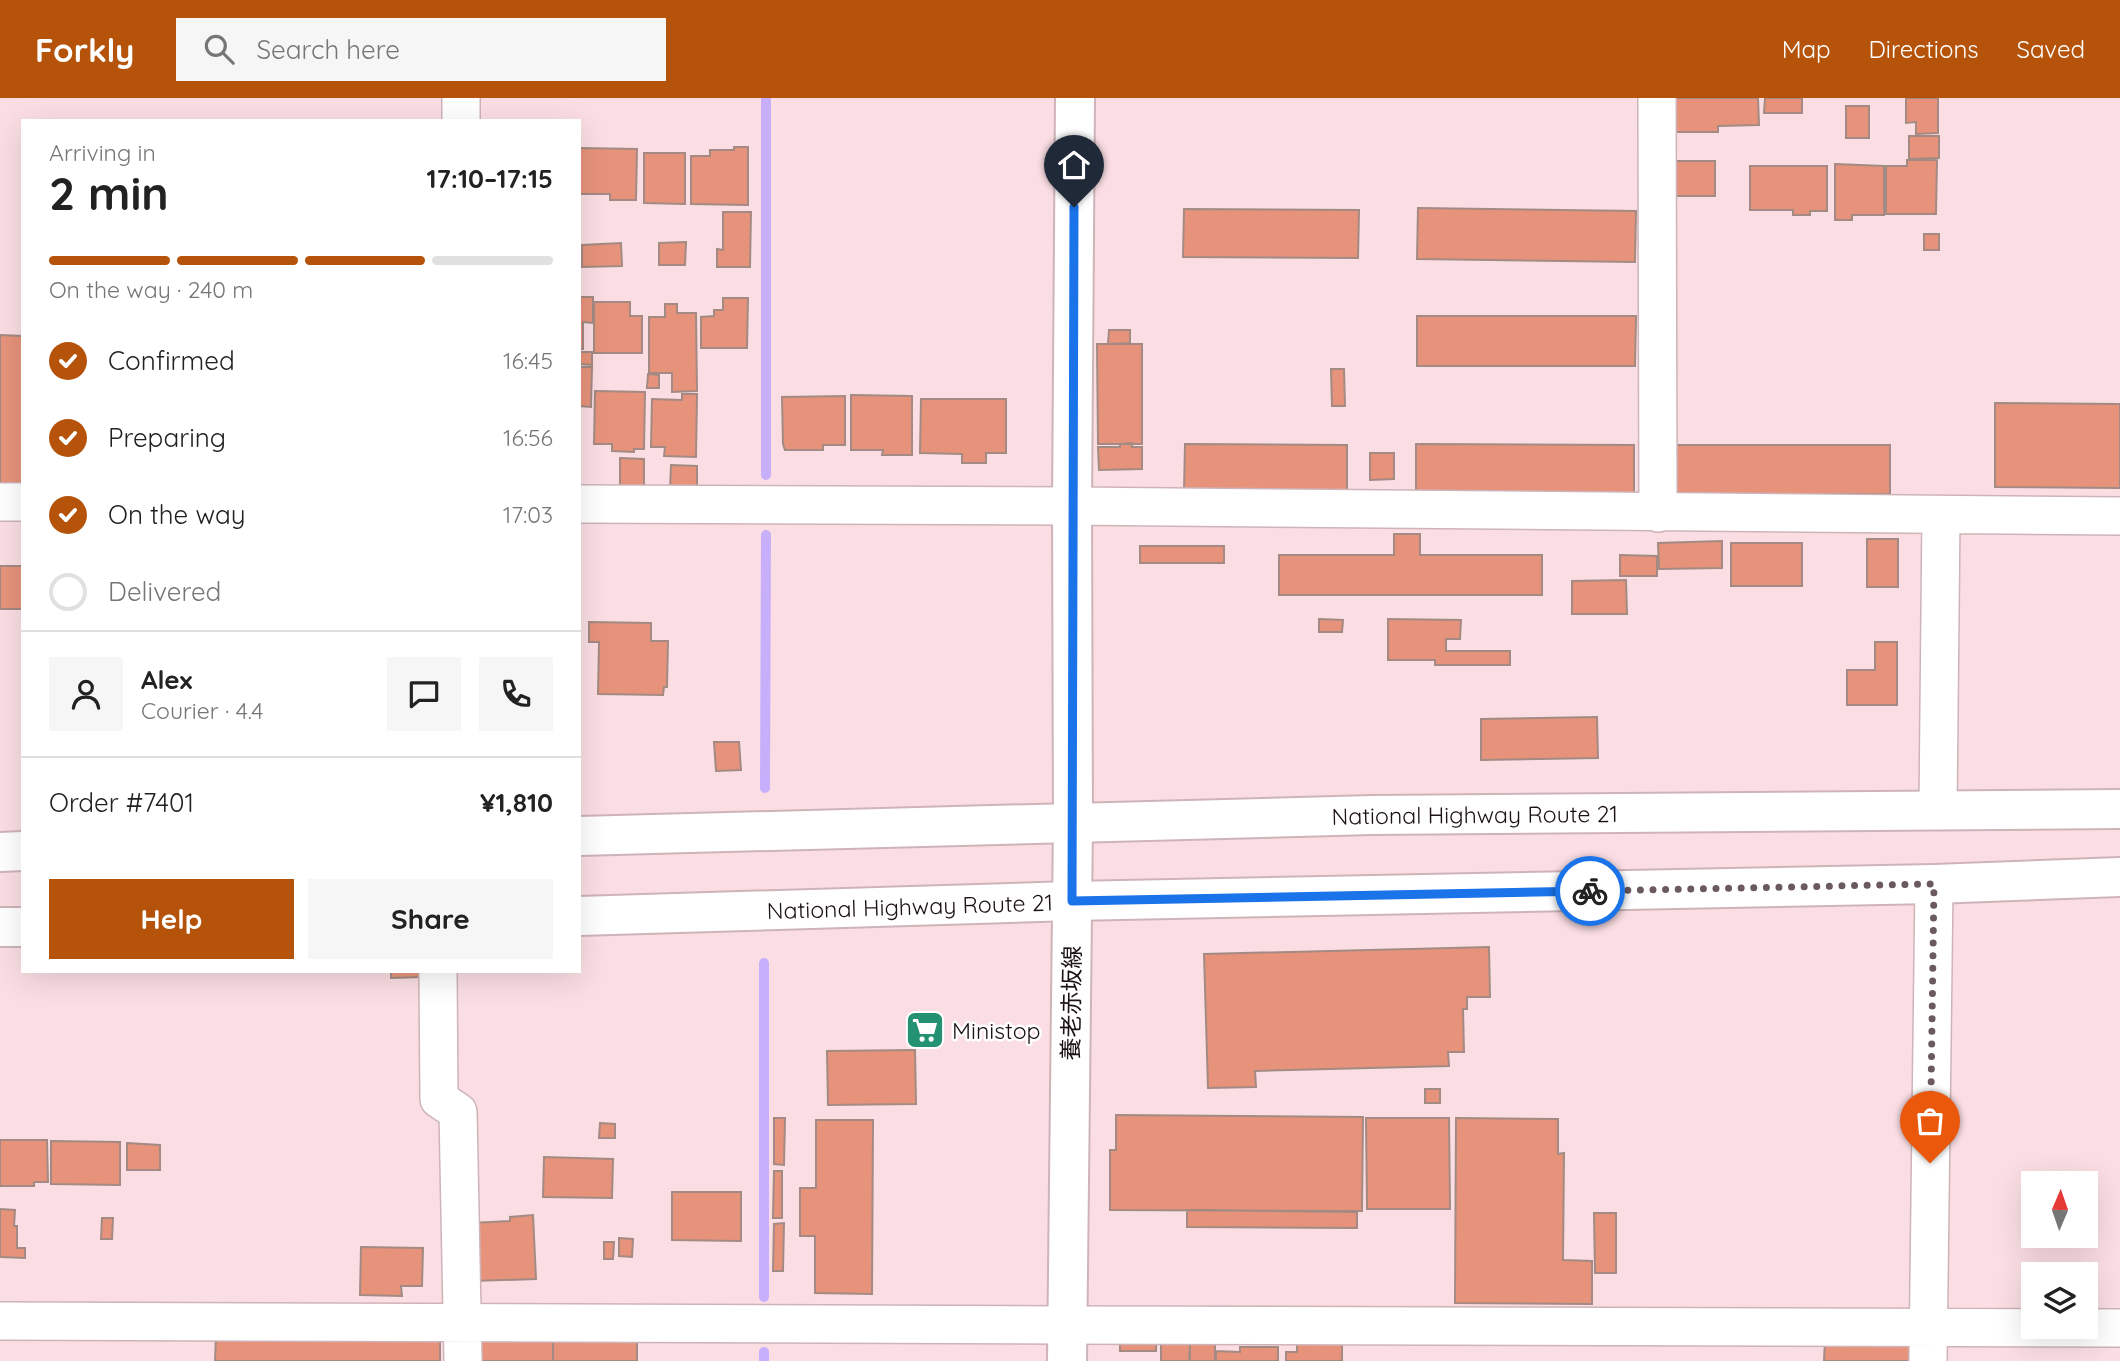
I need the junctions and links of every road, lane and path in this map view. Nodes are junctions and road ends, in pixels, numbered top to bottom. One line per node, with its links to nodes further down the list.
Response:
1 (461, 98): 4 (street)
2 (1075, 98): 8 (main road, 養老赤坂線)
3 (1657, 98): 9 (street)
4 (461, 119)
5 (0, 502): 6 (street)
6 (21, 502)
7 (581, 504): 8 (street)
8 (1072, 506): 9 (street); 14 (main road, 養老赤坂線)
9 (1658, 513): 10 (street)
10 (1941, 515): 11 (street); 13 (street)
11 (2120, 516)
12 (2120, 809): 13 (main road, National Highway Route 21)
13 (1938, 810): 14 (main road, National Highway Route 21)
14 (1073, 823): 15 (main road, National Highway Route 21); 20 (main road, 養老赤坂線)
15 (581, 836)
16 (21, 851): 17 (main road)
17 (0, 852)
18 (2120, 877): 19 (main road, National Highway Route 21)
19 (1934, 884): 20 (main road, National Highway Route 21); 31 (street)
20 (1072, 901): 21 (main road, National Highway Route 21); 28 (main road, 養老赤坂線)
21 (581, 916)
22 (0, 927): 23 (main road)
23 (21, 927)
24 (438, 973): 26 (street)
25 (457, 973): 26 (street)
26 (458, 1112): 30 (street)
27 (0, 1321): 30 (street)
28 (1066, 1323): 30 (street); 31 (street); 32 (main road, 養老赤坂線)
29 (2120, 1328): 31 (street)
30 (463, 1343)
31 (1928, 1344)
32 (1066, 1361)

